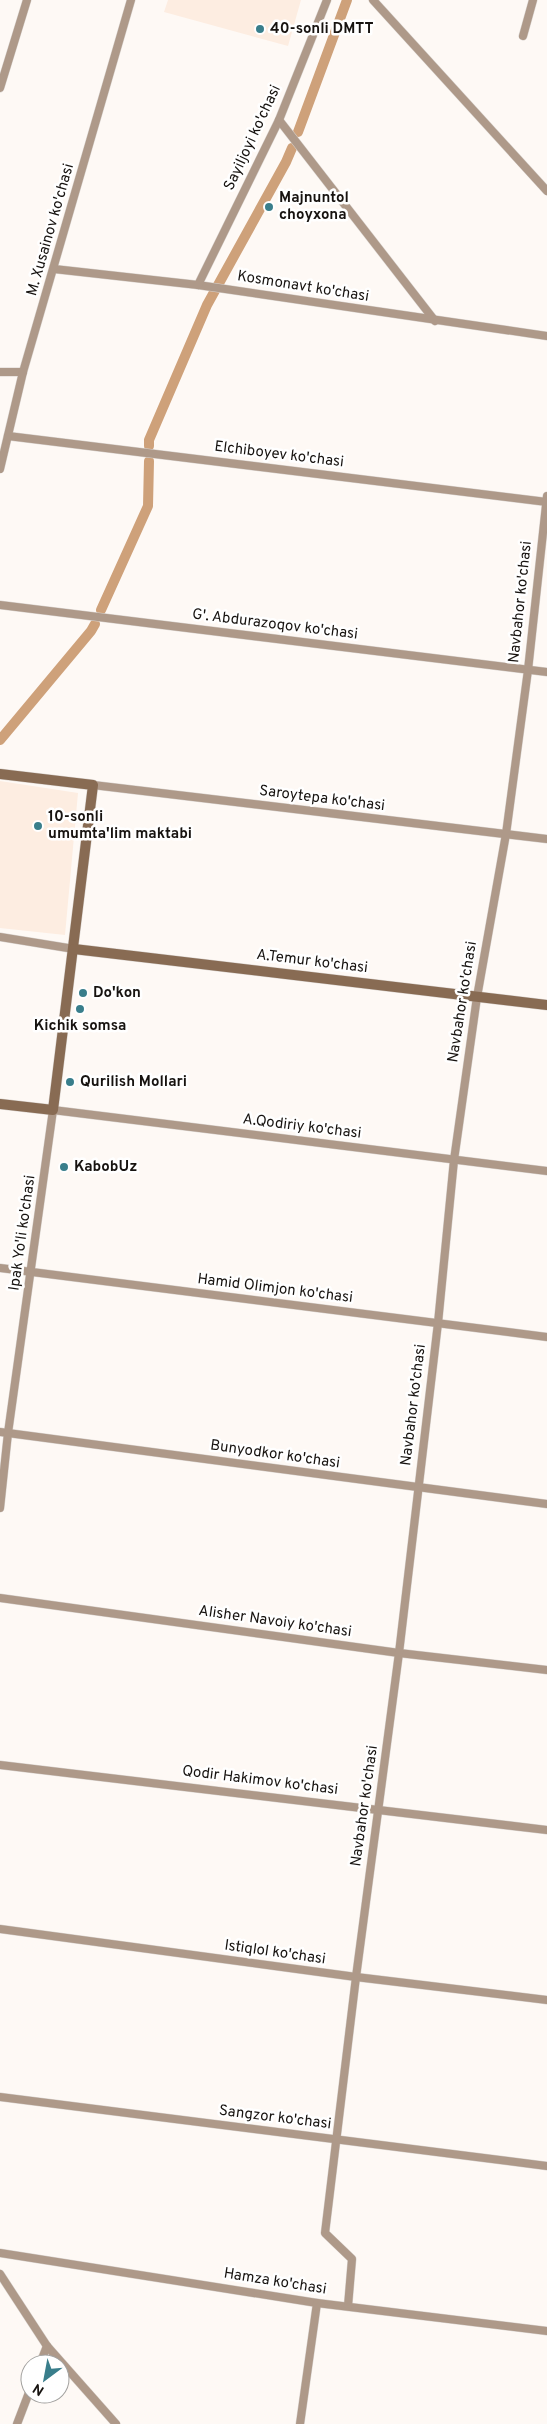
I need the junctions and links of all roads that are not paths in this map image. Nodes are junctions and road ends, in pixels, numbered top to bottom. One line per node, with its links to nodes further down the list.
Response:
1 (27, 0): 7 (street)
2 (130, 0): 10 (street, M. Xusainov ko'chasi)
3 (327, 0): 8 (street, Sayiljoyi ko'chasi)
4 (373, 0): 9 (street)
5 (533, 0): 6 (street)
6 (523, 36)
7 (0, 88)
8 (279, 120): 11 (street, Sayiljoyi ko'chasi); 12 (street)
9 (547, 191)
10 (54, 269): 11 (street, Kosmonavt ko'chasi); 15 (street, M. Xusainov ko'chasi)
11 (198, 285): 12 (street, Kosmonavt ko'chasi)
12 (435, 321): 13 (street, Kosmonavt ko'chasi)
13 (547, 336)
14 (0, 372): 15 (street)
15 (23, 372): 16 (street, M. Xusainov ko'chasi)
16 (8, 436): 17 (street, M. Xusainov ko'chasi); 18 (street, Elchiboyev ko'chasi)
17 (0, 469)
18 (547, 500): 20 (street, Navbahor ko'chasi)
19 (0, 605): 20 (street, G'. Abdurazoqov ko'chasi)
20 (528, 670): 21 (street, G'. Abdurazoqov ko'chasi); 24 (street, Navbahor ko'chasi)
21 (547, 672)
22 (0, 774): 23 (main road)
23 (93, 786): 24 (street, Saroytepa ko'chasi); 27 (main road)
24 (506, 834): 25 (street, Saroytepa ko'chasi); 28 (street, Navbahor ko'chasi)
25 (547, 839)
26 (0, 937): 27 (street)
27 (74, 949): 28 (main road, A.Temur ko'chasi); 31 (main road)
28 (477, 996): 29 (main road, A.Temur ko'chasi); 32 (street, Navbahor ko'chasi)
29 (547, 1005)
30 (0, 1104): 31 (main road)
31 (53, 1110): 32 (street, A.Qodiriy ko'chasi); 35 (street, Ipak Yo'li ko'chasi)
32 (454, 1160): 33 (street, A.Qodiriy ko'chasi); 36 (street, Navbahor ko'chasi)
33 (547, 1171)
34 (0, 1268): 35 (street, Hamid Olimjon ko'chasi)
35 (32, 1273): 36 (street, Hamid Olimjon ko'chasi); 38 (street, Ipak Yo'li ko'chasi)
36 (438, 1323): 37 (street, Hamid Olimjon ko'chasi); 39 (street, Navbahor ko'chasi)
37 (547, 1337)
38 (4, 1432): 39 (street, Bunyodkor ko'chasi); 41 (street, Ipak Yo'li ko'chasi)
39 (418, 1489): 40 (street, Bunyodkor ko'chasi); 43 (street, Navbahor ko'chasi)
40 (547, 1504)
41 (0, 1508)
42 (0, 1598): 43 (street, Alisher Navoiy ko'chasi)
43 (399, 1653): 44 (street, Alisher Navoiy ko'chasi); 46 (street, Navbahor ko'chasi)
44 (547, 1670)
45 (0, 1765): 46 (street, Qodir Hakimov ko'chasi)
46 (380, 1809): 47 (street, Qodir Hakimov ko'chasi); 49 (street, Navbahor ko'chasi)
47 (547, 1830)
48 (0, 1929): 49 (street, Istiqlol ko'chasi)
49 (356, 1978): 50 (street, Istiqlol ko'chasi); 52 (street, Navbahor ko'chasi)
50 (547, 2000)
51 (0, 2097): 52 (street, Sangzor ko'chasi)
52 (336, 2140): 53 (street, Sangzor ko'chasi); 57 (street, Navbahor ko'chasi)
53 (547, 2166)
54 (0, 2253): 56 (street, Hamza ko'chasi)
55 (0, 2274): 59 (street)
56 (317, 2304): 57 (street, Hamza ko'chasi); 64 (street)
57 (348, 2306): 58 (street, Hamza ko'chasi)
58 (547, 2332)
59 (46, 2346): 60 (street); 63 (street)
60 (43, 2354)
61 (25, 2404): 62 (street)
62 (17, 2424)
63 (116, 2424)
64 (300, 2424)

